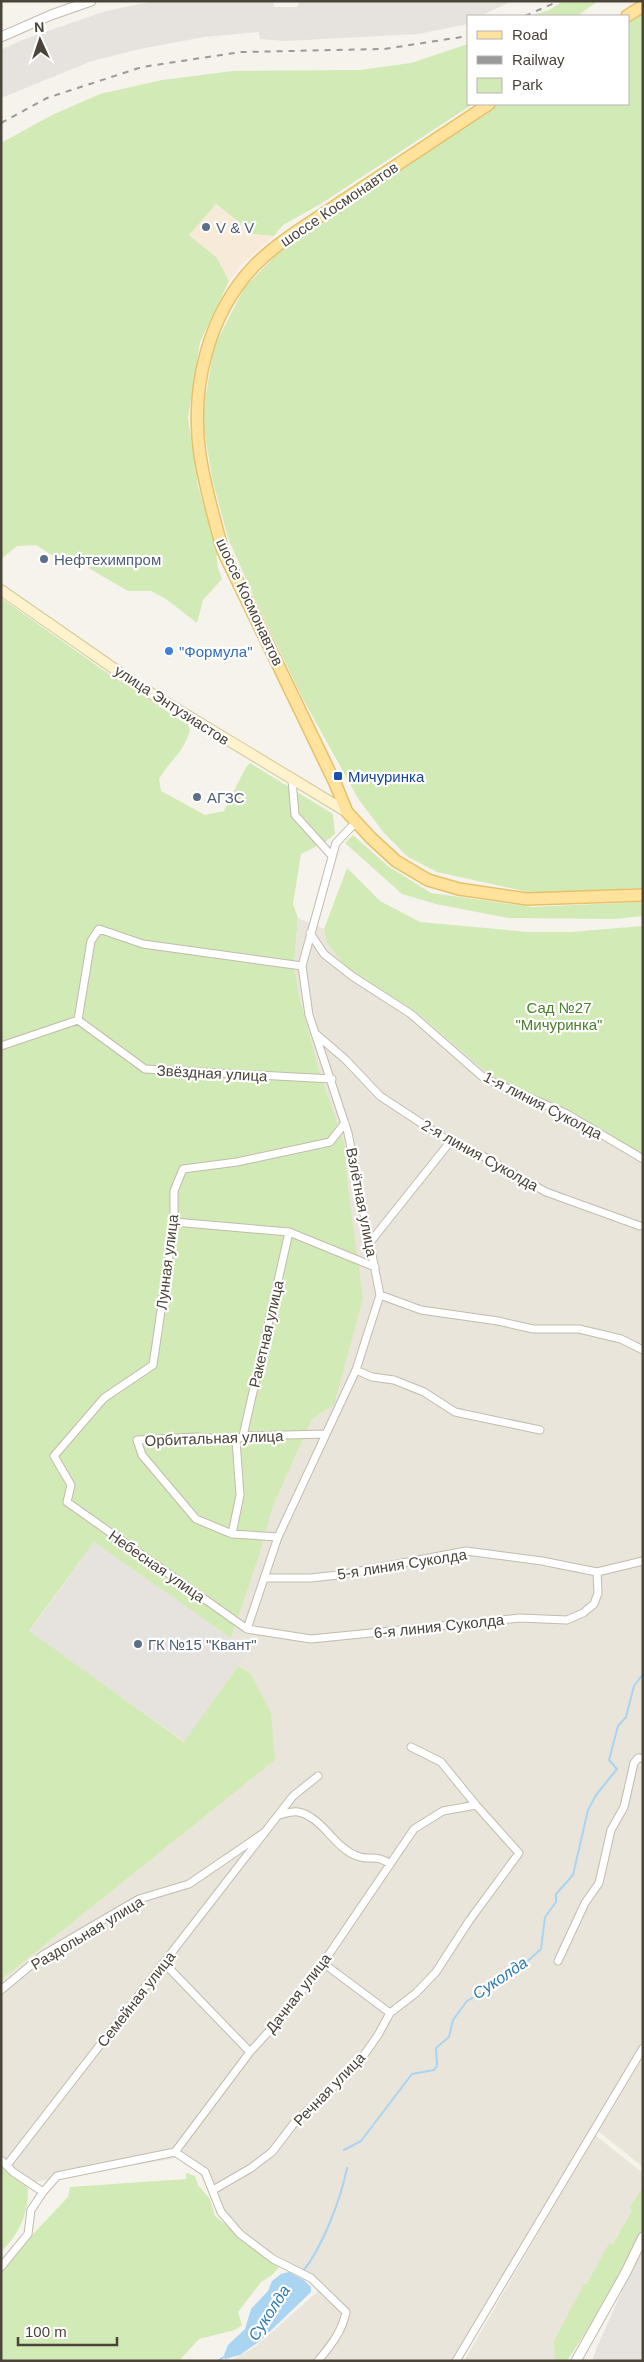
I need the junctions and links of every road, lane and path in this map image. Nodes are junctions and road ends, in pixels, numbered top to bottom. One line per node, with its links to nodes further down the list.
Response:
1 (91, 1): 4 (street)
2 (643, 6): 3 (main road)
3 (629, 15)
4 (1, 37)
5 (487, 105): 8 (main road, шоссе Космонавтов)
6 (1, 590): 7 (main road, улица Энтузиастов)
7 (292, 780): 8 (main road, улица Энтузиастов); 10 (street)
8 (347, 812): 9 (main road, шоссе Космонавтов)
9 (356, 822): 10 (street, Взлётная улица); 11 (main road, шоссе Космонавтов)
10 (332, 856): 12 (street, Взлётная улица)
11 (643, 896)
12 (310, 933): 13 (street, Взлётная улица); 20 (street, 1-я линия Суколда)
13 (302, 966): 14 (street); 15 (street, Взлётная улица)
14 (78, 1020): 16 (street); 17 (street, Звёздная улица)
15 (316, 1034): 17 (street, Взлётная улица); 19 (street, 2-я линия Суколда)
16 (1, 1046)
17 (332, 1079): 18 (street, Взлётная улица)
18 (345, 1123): 21 (street, Лунная улица); 24 (street, Взлётная улица)
19 (450, 1142): 22 (street, 2-я линия Суколда); 24 (street)
20 (643, 1159)
21 (174, 1222): 23 (street); 32 (street, Лунная улица)
22 (640, 1226)
23 (289, 1232): 25 (street); 31 (street, Ракетная улица)
24 (371, 1241): 25 (street, Взлётная улица)
25 (375, 1267): 26 (street, Взлётная улица)
26 (380, 1295): 27 (street); 28 (street, Взлётная улица)
27 (643, 1350)
28 (356, 1370): 29 (street); 30 (street, Взлётная улица)
29 (540, 1430)
30 (326, 1434): 31 (street, Орбитальная улица); 34 (street, Взлётная улица)
31 (240, 1438): 33 (street, Ракетная улица); 33 (street, Орбитальная улица)
32 (67, 1502): 38 (street, Небесная улица)
33 (232, 1534): 34 (street, Орбитальная улица)
34 (278, 1537): 37 (street, Взлётная улица)
35 (643, 1561): 36 (street)
36 (597, 1572): 37 (street, 5-я линия Суколда); 38 (street, 6-я линия Суколда)
37 (266, 1578): 38 (street, Взлётная улица)
38 (247, 1629)
39 (411, 1747): 42 (street)
40 (643, 1758): 46 (street)
41 (318, 1776): 43 (street, Раздольная улица)
42 (476, 1804): 45 (street, Дачная улица); 50 (street, Речная улица)
43 (279, 1815): 44 (street, Раздольная улица); 45 (street)
44 (266, 1832): 48 (street, Семейная улица); 49 (street, Раздольная улица)
45 (390, 1864): 47 (street, Дачная улица)
46 (558, 1961)
47 (323, 1963): 50 (street); 52 (street, Дачная улица)
48 (164, 1964): 52 (street); 55 (street, Семейная улица)
49 (1, 1990)
50 (390, 2013): 56 (street, Речная улица)
51 (643, 2048): 61 (street)
52 (250, 2052): 53 (street, Дачная улица)
53 (176, 2152): 56 (street); 57 (street)
54 (1, 2160): 55 (street)
55 (7, 2166): 57 (street)
56 (213, 2190): 60 (street)
57 (43, 2192): 59 (street)
58 (643, 2237): 62 (street)
59 (1, 2267)
60 (318, 2361)
61 (456, 2361)
62 (576, 2361)

